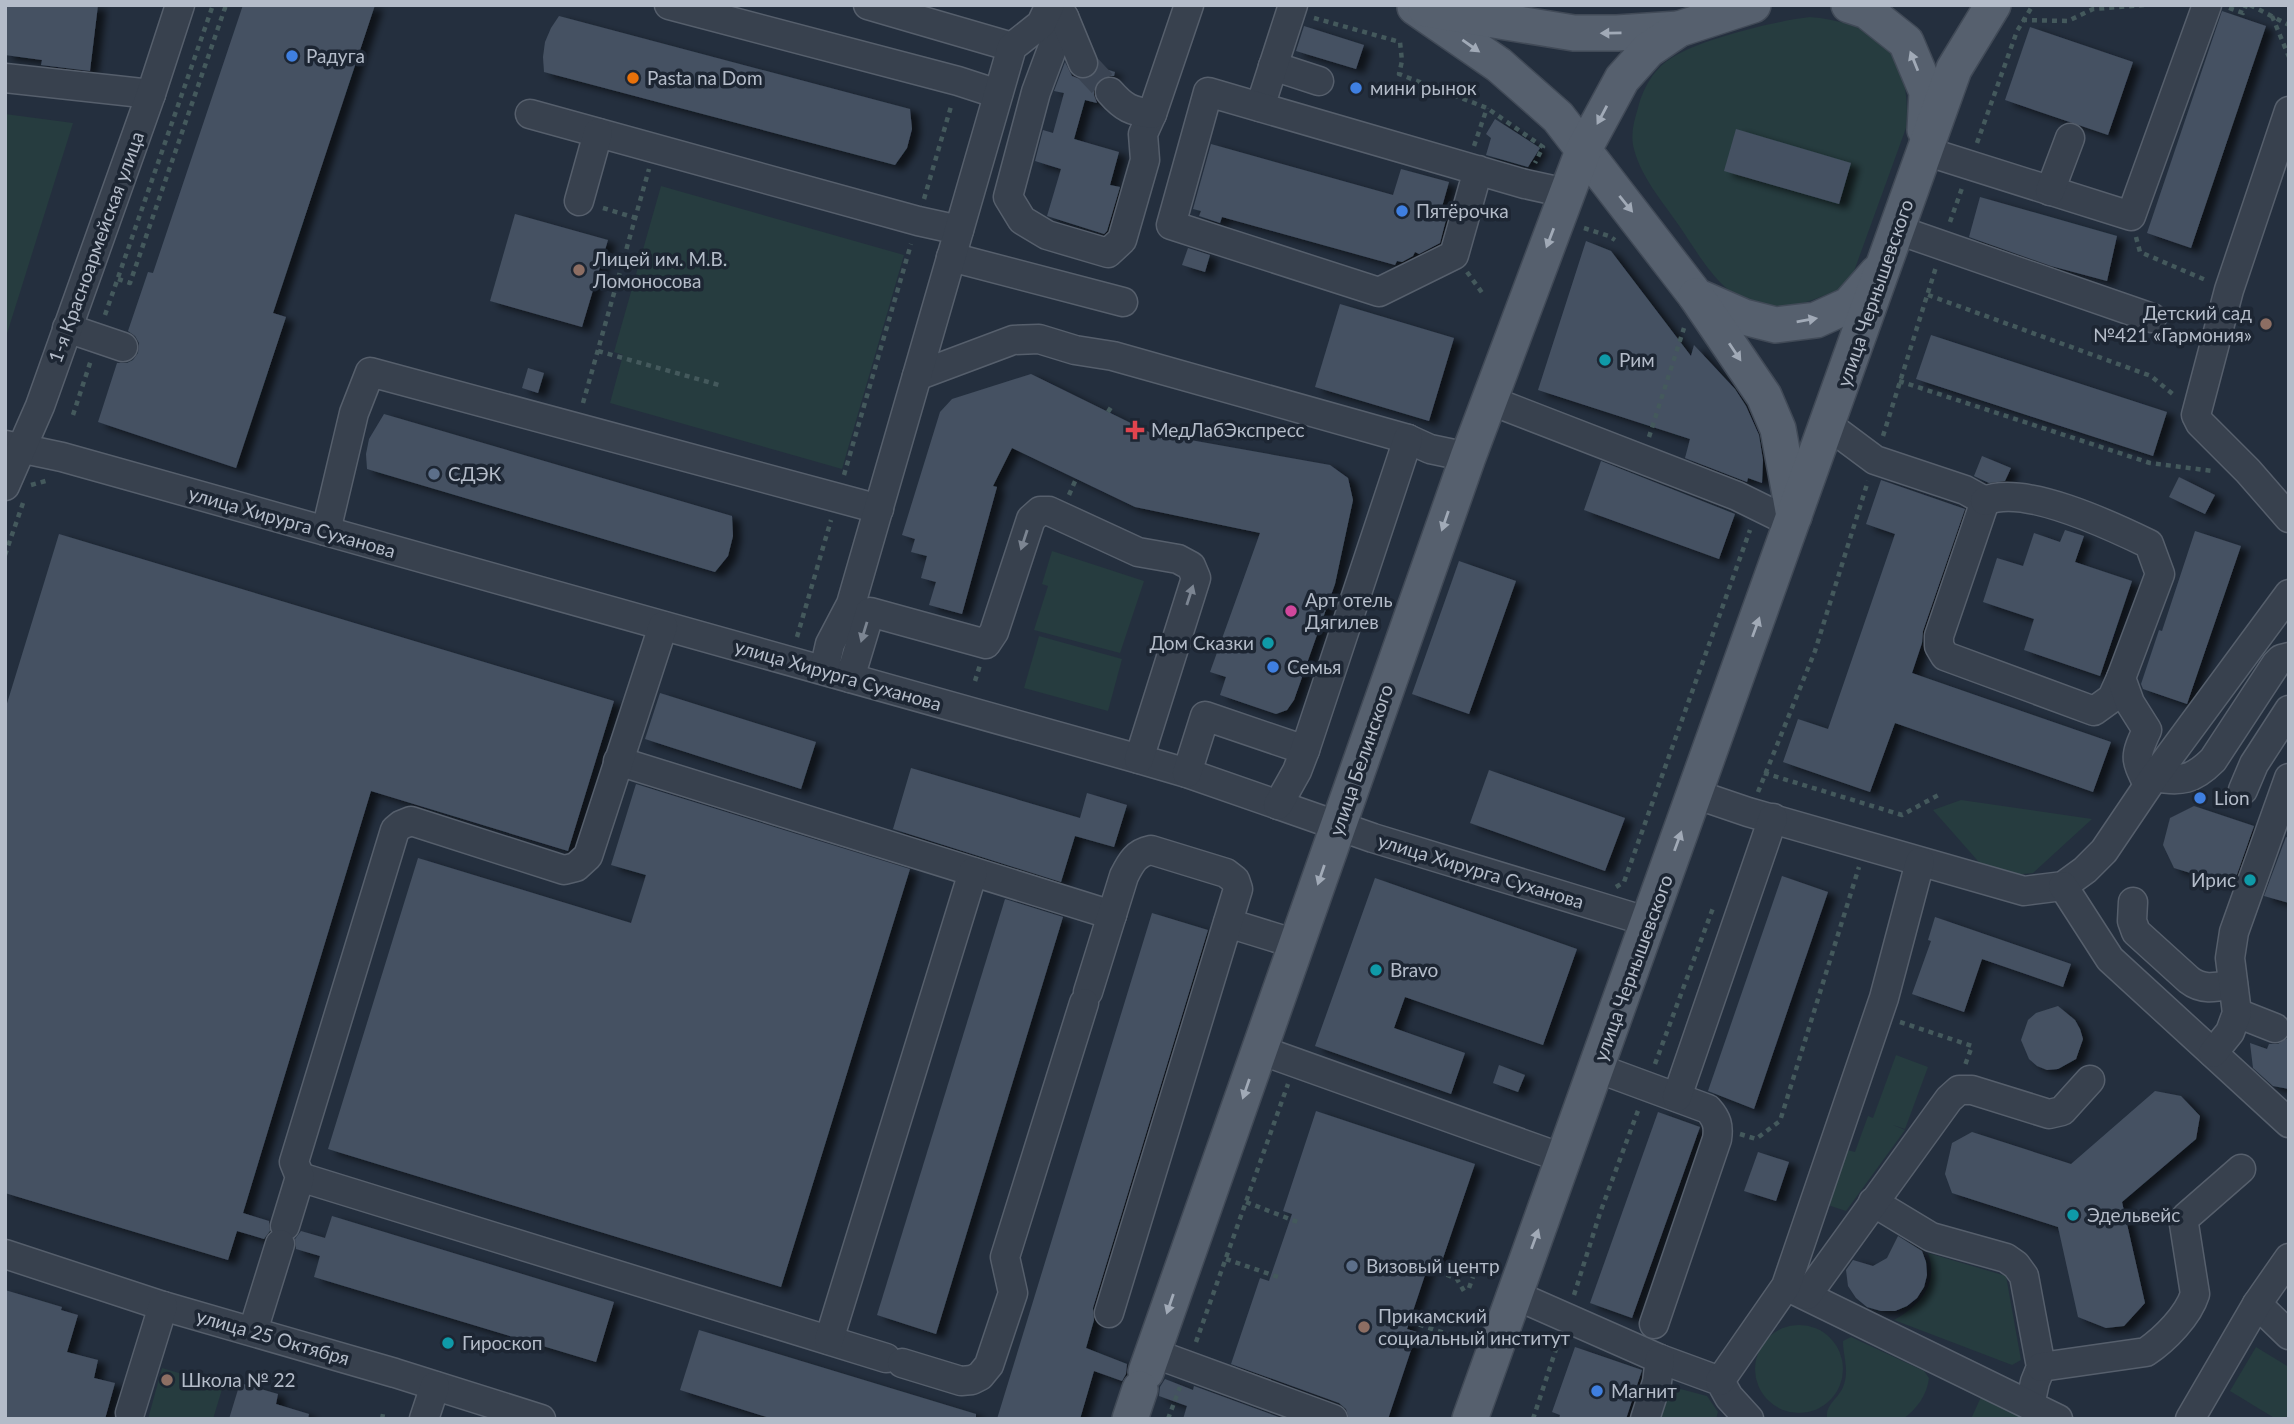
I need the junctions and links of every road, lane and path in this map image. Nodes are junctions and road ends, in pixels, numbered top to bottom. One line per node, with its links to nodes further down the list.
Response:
1 (180, 5): 30 (street, 1-я Красноармейская улица)
2 (213, 5): 55 (path)
3 (226, 5): 55 (path)
4 (669, 5): 27 (street)
5 (868, 5): 21 (street)
6 (1189, 5): 36 (street)
7 (1753, 5): 20 (main road)
8 (1849, 5): 42 (main road, one-way to 8)
9 (1984, 5): 25 (street, улица Чернышевского)
10 (1993, 5): 25 (main road, улица Чернышевского)
11 (2033, 5): 12 (path)
12 (2146, 5)
13 (2248, 5): 15 (path); 18 (path)
14 (1412, 6): 20 (main road, one-way to 14); 41 (main road, улица Чернышевского, one-way to 41)
15 (2219, 7): 48 (street)
16 (1292, 8): 24 (street); 33 (path)
17 (1057, 9): 21 (street); 23 (street); 36 (street)
18 (2272, 16): 19 (path); 22 (path)
19 (2289, 24)
20 (1679, 29): 41 (main road, улица Белинского, one-way to 41)
21 (1012, 47): 31 (street)
22 (2289, 57)
23 (1083, 63)
24 (1273, 66): 28 (street); 32 (street)
25 (1955, 69): 42 (main road, улица Чернышевского)
26 (5, 78): 30 (street)
27 (958, 81): 31 (street); 50 (path)
28 (1319, 81)
29 (1110, 92): 36 (street)
30 (151, 94): 61 (street, 1-я Красноармейская улица)
31 (998, 94): 51 (street)
32 (1260, 107): 43 (street); 43 (street)
33 (1487, 108): 39 (path); 44 (path)
34 (2289, 111): 56 (street)
35 (530, 114): 37 (street)
36 (1152, 114)
37 (598, 133): 40 (street); 47 (street)
38 (2070, 138): 45 (street)
39 (1476, 140)
40 (655, 149): 49 (path); 50 (street)
41 (1583, 151): 46 (main road, улица Белинского); 59 (main road, улица Чернышевского, one-way to 59)
42 (1925, 151): 45 (street); 52 (main road, улица Чернышевского)
43 (1478, 170): 44 (street)
44 (1525, 184): 46 (street)
45 (2050, 191): 48 (street)
46 (1566, 194): 67 (main road, улица Белинского, one-way to 67)
47 (579, 201): 49 (path)
48 (2131, 216): 56 (path)
49 (636, 218): 63 (path)
50 (918, 221): 51 (street); 82 (path)
51 (960, 230): 53 (street)
52 (1898, 230): 54 (main road, улица Чернышевского); 60 (street)
53 (951, 257): 58 (street); 64 (street)
54 (1886, 263): 59 (main road, one-way to 54); 72 (main road, улица Чернышевского)
55 (118, 279): 62 (path)
56 (2229, 290): 71 (street)
57 (1928, 295): 71 (path)
58 (1123, 302)
59 (1690, 312): 77 (path); 87 (main road, улица Чернышевского, one-way to 87)
60 (2152, 318)
61 (67, 328): 62 (street); 75 (street, 1-я Красноармейская улица)
62 (110, 343): 70 (path)
63 (598, 351): 66 (path); 73 (path)
64 (917, 376): 74 (street); 85 (street)
65 (1899, 382): 78 (path)
66 (719, 385)
67 (1489, 400): 76 (main road, улица Белинского); 77 (street)
68 (1113, 404): 69 (path)
69 (1108, 412)
70 (73, 415)
71 (2196, 415): 78 (street)
72 (1828, 425): 83 (street); 87 (main road, улица Чернышевского)
73 (576, 428): 82 (street); 88 (street)
74 (1408, 439): 76 (street); 99 (street)
75 (13, 447): 80 (street, 1-я Красноармейская улица); 88 (street, улица Хирурга Суханова)
76 (1468, 457): 110 (main road, улица Белинского, one-way to 110)
77 (1642, 460): 84 (street)
78 (2248, 471): 86 (street)
79 (53, 479): 80 (path)
80 (20, 489): 89 (path)
81 (1865, 490): 106 (path)
82 (838, 496): 85 (street); 92 (path)
83 (1985, 501): 96 (street); 96 (street)
84 (1758, 506): 87 (street); 114 (path)
85 (879, 509): 95 (street)
86 (2289, 517)
87 (1793, 520): 107 (main road, улица Чернышевского, one-way to 87)
88 (326, 531): 91 (street, улица Хирурга Суханова)
89 (5, 555)
90 (2289, 594): 104 (street)
91 (663, 625): 95 (street, улица Хирурга Суханова); 101 (street)
92 (797, 637)
93 (2289, 657): 104 (street)
94 (978, 671): 97 (path)
95 (837, 674): 100 (street, улица Хирурга Суханова); 100 (street, one-way to 95)
96 (2122, 678): 104 (street)
97 (975, 681)
98 (2289, 710): 105 (street)
99 (1305, 750): 102 (street); 108 (street)
100 (1139, 759): 102 (street, улица Хирурга Суханова)
101 (618, 761): 113 (street); 135 (street)
102 (1187, 773): 108 (street, улица Хирурга Суханова)
103 (2289, 778): 121 (street)
104 (2151, 781): 115 (street)
105 (2242, 790)
106 (1942, 793)
107 (1695, 794): 109 (street); 118 (main road, улица Чернышевского, one-way to 107)
108 (1278, 804): 110 (street, улица Хирурга Суханова)
109 (1773, 818): 111 (street); 130 (street)
110 (1338, 826): 118 (street, улица Хирурга Суханова); 120 (main road, улица Белинского, one-way to 120)
111 (1866, 846): 112 (street); 132 (path)
112 (1920, 862): 115 (street); 145 (street)
113 (973, 872): 117 (street); 155 (street)
114 (1624, 882)
115 (2063, 886): 125 (street)
116 (2133, 902): 121 (street)
117 (1112, 915): 119 (street); 155 (street)
118 (1649, 922): 127 (main road, улица Чернышевского)
119 (1228, 923): 120 (street); 149 (street)
120 (1296, 944): 124 (main road, улица Белинского)
121 (2233, 984): 123 (street)
122 (1891, 1019): 128 (path)
123 (2263, 1019): 125 (street)
124 (1260, 1050): 126 (street); 159 (main road, улица Белинского, one-way to 159)
125 (2213, 1053): 131 (street)
126 (1295, 1063): 133 (street); 136 (path)
127 (1597, 1068): 130 (street); 133 (main road, улица Чернышевского)
128 (1962, 1073)
129 (2090, 1080): 137 (street)
130 (1676, 1097): 132 (street)
131 (2289, 1123)
132 (1719, 1128): 151 (street)
133 (1564, 1159): 146 (main road, улица Чернышевского, one-way to 133)
134 (2241, 1169): 158 (street)
135 (300, 1177): 152 (street); 155 (street)
136 (1246, 1202): 138 (path); 141 (path)
137 (1873, 1202): 145 (street); 158 (street)
138 (1300, 1223)
139 (5, 1254): 148 (street, улица 25 Октября)
140 (2289, 1258): 147 (street)
141 (1226, 1259): 144 (path); 157 (path)
142 (1419, 1263): 143 (path)
143 (1473, 1277)
144 (1282, 1278)
145 (1797, 1291): 161 (street); 162 (street)
146 (1515, 1295): 156 (street); 168 (main road, улица Чернышевского)
147 (2257, 1304): 154 (street); 172 (street)
148 (163, 1306): 152 (street, улица 25 Октября); 163 (street)
149 (1109, 1313)
150 (1400, 1318): 153 (path)
151 (1654, 1324)
152 (253, 1331): 160 (street, улица 25 Октября)
153 (1447, 1334)
154 (2289, 1335)
155 (829, 1340)
156 (1660, 1359): 161 (street); 169 (street)
157 (1188, 1365): 159 (street); 166 (path); 167 (street)
158 (2041, 1367): 162 (street)
159 (1142, 1383)
160 (435, 1386): 164 (street); 165 (street, улица 25 Октября)
161 (1725, 1389): 170 (street)
162 (2030, 1405): 171 (street)
163 (130, 1413)
164 (424, 1419)
165 (541, 1419)
166 (1168, 1419)
167 (1333, 1419)
168 (1471, 1419)
169 (1645, 1419)
170 (1749, 1419)
171 (2058, 1419)
172 (2190, 1419)

